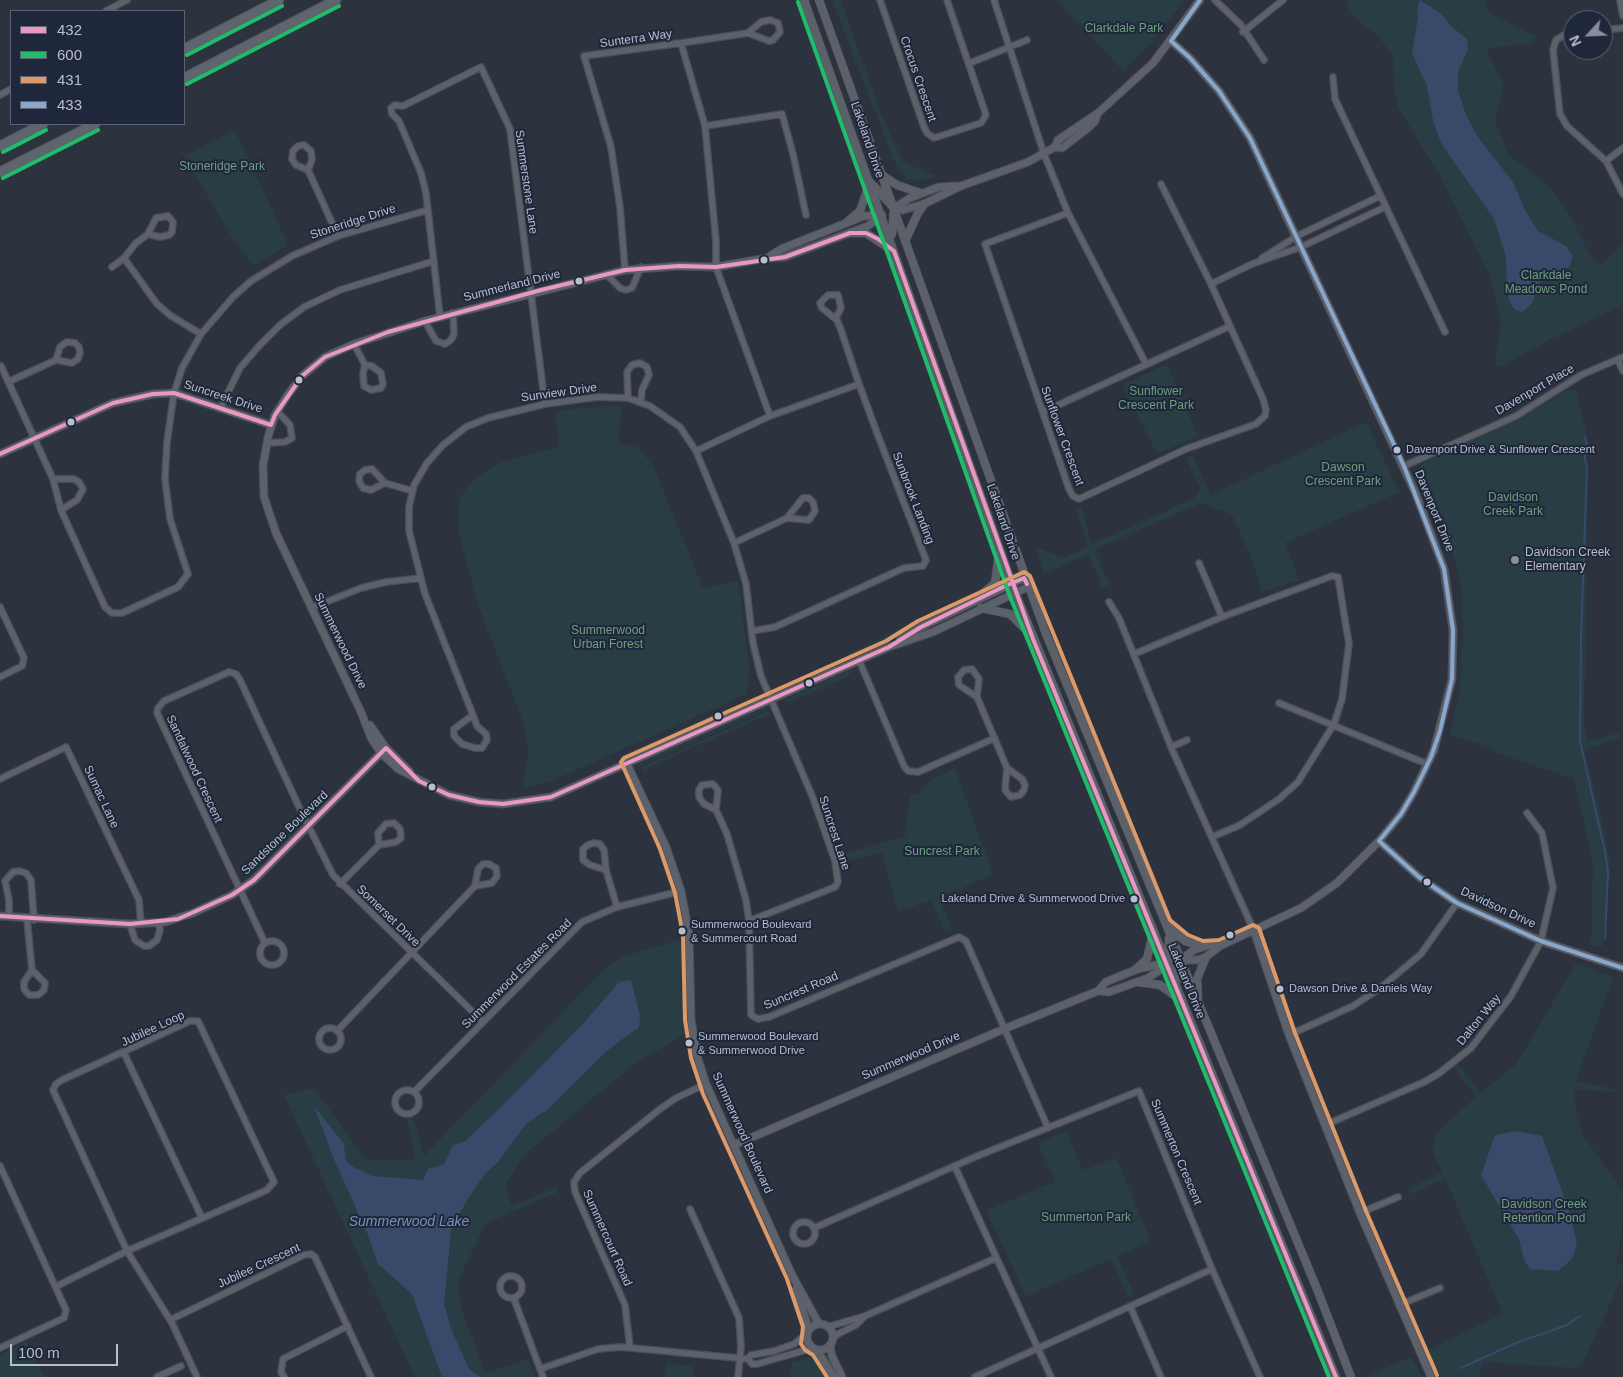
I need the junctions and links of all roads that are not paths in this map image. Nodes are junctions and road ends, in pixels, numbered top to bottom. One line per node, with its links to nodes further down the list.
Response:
1 (127, 0): 13 (street)
2 (279, 0): 21 (main road)
3 (336, 0): 25 (main road)
4 (804, 0): 37 (main road, Lakeland Drive)
5 (820, 0): 36 (main road, Lakeland Drive)
6 (880, 0): 24 (street, Crocus Crescent)
7 (947, 0): 24 (street, Crocus Crescent)
8 (994, 0): 22 (street)
9 (1200, 0): 19 (street)
10 (1214, 0): 15 (street)
11 (1283, 0): 15 (street)
12 (1620, 0): 14 (street)
13 (108, 10)
14 (1623, 16)
15 (1243, 32): 23 (street)
16 (748, 33): 16 (street); 20 (street)
17 (1563, 36): 33 (street)
18 (1027, 40): 22 (street)
19 (1171, 41): 32 (street); 56 (street, Davenport Drive)
20 (681, 43): 29 (street, Sunterra Way); 67 (street, Sunterra Way)
21 (185, 48)
22 (1011, 48): 24 (street); 32 (street)
23 (1264, 60)
24 (970, 64)
25 (185, 77)
26 (1333, 77): 42 (street)
27 (41, 125): 30 (main road)
28 (93, 125): 35 (main road)
29 (705, 126): 49 (street); 65 (street, Sunterra Way)
30 (0, 146)
31 (1623, 148): 33 (street)
32 (1044, 154): 39 (street); 48 (street)
33 (1606, 161): 41 (street)
34 (308, 170): 34 (street); 55 (street)
35 (0, 172)
36 (882, 175): 40 (main road); 43 (main road); 46 (main road, Lakeland Drive)
37 (870, 182): 43 (main road); 50 (main road, Lakeland Drive); 51 (main road)
38 (1161, 184): 69 (street, Sunflower Crescent)
39 (961, 186): 40 (street); 44 (street)
40 (920, 193): 46 (street)
41 (1623, 194)
42 (1380, 196): 45 (street); 56 (street)
43 (886, 200): 46 (main road); 50 (main road)
44 (924, 204): 46 (street); 57 (main road)
45 (1385, 207): 58 (street); 76 (street)
46 (894, 208): 52 (main road); 57 (main road, Lakeland Drive)
47 (428, 210): 55 (street, Stoneridge Drive); 62 (street, Summerstone Lane); 70 (street, Summerstone Lane)
48 (1068, 213): 81 (street); 93 (street, Sunflower Crescent)
49 (806, 215)
50 (882, 215): 51 (street, Summerland Drive); 52 (main road); 53 (street, Summerland Drive); 59 (main road, Lakeland Drive)
51 (846, 223): 61 (street, Summerland Drive)
52 (891, 226): 57 (main road); 59 (main road)
53 (850, 233): 59 (main road); 61 (street, Summerland Drive)
54 (148, 234): 54 (street); 60 (street)
55 (338, 236): 77 (street, Stoneridge Drive)
56 (1297, 236): 58 (street, Davenport Drive); 63 (street)
57 (906, 241): 110 (main road, Lakeland Drive)
58 (1302, 247): 63 (street); 100 (street, Davenport Drive)
59 (894, 251): 107 (main road, Lakeland Drive)
60 (124, 258): 64 (street); 77 (street)
61 (767, 258): 65 (street, Summerland Drive)
62 (434, 262): 72 (street, Summerstone Lane); 91 (street)
63 (1252, 264): 69 (street)
64 (112, 267)
65 (716, 267): 66 (street, Summerland Drive); 94 (street, Sunterra Way)
66 (641, 268): 67 (street, Summerland Drive); 68 (street)
67 (625, 270): 68 (street, Summerland Drive)
68 (606, 274): 70 (street, Summerland Drive)
69 (1211, 284): 75 (street, Sunflower Crescent)
70 (530, 292): 71 (street, Summerland Drive); 90 (street)
71 (453, 313): 72 (street, Summerland Drive); 74 (street, Summerland Drive)
72 (440, 317): 74 (street, Summerland Drive)
73 (837, 320): 73 (street, Sunbrook Landing); 86 (street, Sunbrook Landing)
74 (425, 321): 78 (street, Summerland Drive)
75 (1230, 326): 81 (street); 93 (street, Sunflower Crescent)
76 (1445, 332)
77 (201, 334): 87 (street, Stoneridge Drive)
78 (354, 344): 82 (street); 92 (street, Summerland Drive)
79 (1620, 358): 84 (street); 100 (street, Davenport Place)
80 (56, 360): 80 (street); 85 (street)
81 (1146, 364): 93 (street)
82 (365, 365): 82 (street)
83 (1, 366): 85 (street)
84 (1623, 371)
85 (8, 382): 96 (street)
86 (859, 384): 94 (street); 121 (street, Sunbrook Landing)
87 (174, 393): 91 (street, Suncreek Drive); 96 (street, Suncreek Drive); 104 (street, Stoneridge Drive)
88 (628, 398): 89 (street, Sunview Drive); 89 (street); 90 (street, Sunview Drive)
89 (641, 402): 98 (street, Sunview Drive)
90 (545, 404): 103 (street, Sunview Drive)
91 (222, 407): 95 (street, Suncreek Drive)
92 (277, 411): 95 (street, Summerland Drive); 97 (street)
93 (1043, 412)
94 (770, 416): 98 (street)
95 (271, 425): 97 (street, Summerland Drive)
96 (34, 438): 99 (street, Suncreek Drive); 101 (street)
97 (267, 443): 111 (street, Summerland Drive)
98 (696, 451): 106 (street, Sunview Drive)
99 (0, 454)
100 (1404, 466): 137 (street, Davenport Drive)
101 (53, 479): 104 (street); 104 (street)
102 (385, 483): 102 (street); 103 (street)
103 (413, 491): 109 (street, Sunview Drive)
104 (61, 510)
105 (787, 518): 105 (street); 106 (street)
106 (734, 543): 121 (street, Sunview Drive)
107 (999, 546): 112 (main road, Lakeland Drive); 115 (main road)
108 (1199, 563): 120 (street)
109 (421, 578): 118 (street); 130 (street, Sunview Drive)
110 (1024, 578): 112 (street); 113 (main road, Lakeland Drive)
111 (299, 581): 118 (street, Summerwood Drive)
112 (1012, 583): 114 (main road, Lakeland Drive); 115 (street)
113 (1028, 587): 114 (street); 161 (main road, Lakeland Drive)
114 (1015, 592): 119 (street); 122 (main road, Lakeland Drive)
115 (978, 598): 123 (street)
116 (1109, 602): 124 (street)
117 (0, 607): 126 (street)
118 (312, 608): 135 (street, Summerwood Drive)
119 (982, 608): 122 (main road); 123 (street)
120 (1222, 617): 124 (street); 131 (street)
121 (752, 631): 128 (street, Sunview Drive)
122 (1033, 639): 162 (main road, Lakeland Drive)
123 (889, 647): 125 (street)
124 (1134, 654): 134 (street)
125 (859, 660): 128 (street); 132 (street)
126 (0, 677)
127 (977, 697): 127 (street); 132 (street)
128 (771, 699): 136 (street); 157 (street, Suncrest Lane)
129 (1279, 703): 131 (street)
130 (473, 715): 130 (street, Sunview Drive)
131 (1334, 724): 137 (street); 144 (street)
132 (995, 738): 138 (street)
133 (1186, 740): 134 (street)
134 (1171, 748): 144 (street)
135 (384, 750): 136 (street); 143 (street, Sandstone Boulevard)
136 (627, 764): 151 (street, Summerwood Boulevard)
137 (1428, 764): 145 (street, Davenport Drive)
138 (1006, 768): 138 (street)
139 (0, 779): 160 (street, Sumac Lane)
140 (300, 809): 143 (street, Somerset Drive); 150 (street, Sandalwood Crescent)
141 (716, 810): 141 (street, Suncrest Road); 157 (street, Suncrest Road)
142 (1527, 813): 164 (street, Dalton Way)
143 (309, 828): 148 (street, Somerset Drive); 150 (street, Sandstone Boulevard)
144 (1212, 837): 163 (street)
145 (1379, 840): 152 (street, Davidson Drive); 163 (street, Davenport Drive)
146 (379, 845): 146 (street); 148 (street)
147 (606, 870): 147 (street); 153 (street)
148 (340, 884): 169 (street, Somerset Drive)
149 (476, 886): 149 (street); 169 (street)
150 (240, 890): 158 (street, Sandstone Boulevard); 165 (street)
151 (681, 891): 153 (street, Summerwood Estates Road); 188 (street, Summerwood Boulevard)
152 (1457, 903): 164 (street, Davidson Drive); 186 (street)
153 (617, 907): 183 (street, Summerwood Estates Road)
154 (0, 916): 155 (street, Sandstone Boulevard)
155 (9, 917): 156 (street, Sandstone Boulevard); 156 (street)
156 (31, 919): 159 (street, Sandstone Boulevard); 174 (street)
157 (749, 921): 184 (street, Suncrest Road)
158 (158, 923): 159 (street); 160 (street, Sandstone Boulevard)
159 (130, 924): 160 (street, Sandstone Boulevard)
160 (141, 924)
161 (1166, 924): 167 (main road); 168 (main road); 171 (main road, Lakeland Drive)
162 (1154, 931): 168 (main road); 172 (main road, Lakeland Drive); 175 (main road)
163 (1254, 931): 166 (street, Davenport Drive); 186 (street)
164 (1541, 940): 173 (street, Davidson Drive); 190 (street, Dalton Way)
165 (265, 943): 165 (street)
166 (1220, 946): 167 (street, Davenport Drive); 170 (street, Davenport Drive)
167 (1202, 947): 171 (street, Davenport Drive)
168 (1170, 951): 171 (main road); 172 (main road)
169 (412, 954): 183 (street, Somerset Drive); 185 (street)
170 (1206, 957): 171 (street); 182 (main road)
171 (1180, 960): 176 (main road); 178 (main road, Lakeland Drive)
172 (1167, 965): 175 (street, Summerwood Drive); 176 (main road); 177 (street, Summerwood Drive); 180 (main road, Lakeland Drive)
173 (1623, 968)
174 (32, 970)
175 (1135, 970): 179 (street, Summerwood Drive)
176 (1178, 973): 178 (main road); 180 (main road)
177 (1138, 982): 179 (street, Summerwood Drive); 181 (main road)
178 (1192, 990): 182 (main road, Lakeland Drive)
179 (1098, 991): 184 (street, Summerwood Drive)
180 (1179, 992): 181 (main road, Lakeland Drive)
181 (1183, 1002): 236 (main road, Lakeland Drive)
182 (1199, 1007): 237 (main road, Lakeland Drive)
183 (483, 1022): 189 (street, Summerwood Estates Road)
184 (1004, 1029): 191 (street); 192 (street, Summerwood Drive)
185 (337, 1031)
186 (1289, 1035): 190 (street)
187 (124, 1053): 198 (street); 198 (street, Jubilee Loop); 200 (street, Jubilee Loop)
188 (706, 1084): 192 (street, Summerwood Boulevard); 216 (street, Summercourt Road)
189 (414, 1092): 189 (street, Summerwood Estates Road)
190 (1325, 1125): 197 (street)
191 (1048, 1128): 194 (street, Summerton Crescent); 202 (street, Summerton Crescent)
192 (734, 1145): 203 (street, Summerwood Boulevard)
193 (0, 1166): 204 (street)
194 (955, 1167): 199 (street, Summerton Crescent); 201 (street)
195 (1398, 1196): 197 (street)
196 (690, 1209): 220 (street)
197 (1360, 1213): 207 (street)
198 (202, 1218): 200 (street, Jubilee Loop)
199 (814, 1228): 199 (street)
200 (127, 1251): 204 (street); 210 (street)
201 (996, 1258): 209 (street); 218 (street)
202 (1212, 1268): 208 (street); 235 (street, Summerton Crescent)
203 (793, 1277): 211 (street, Summerwood Boulevard); 214 (street, Summerwood Boulevard)
204 (57, 1286): 217 (street)
205 (1440, 1288): 207 (street)
206 (514, 1298): 206 (street); 223 (street)
207 (1399, 1305): 238 (street)
208 (1130, 1306): 218 (street); 234 (street)
209 (864, 1316): 213 (street); 215 (street)
210 (170, 1320): 212 (street, Jubilee Crescent); 225 (street)
211 (820, 1324): 213 (street); 214 (street)
212 (348, 1326): 226 (street); 227 (street, Jubilee Crescent)
213 (828, 1327): 215 (street)
214 (808, 1331): 219 (street); 221 (street)
215 (831, 1342): 219 (street); 231 (street)
216 (630, 1347): 220 (street); 223 (street)
217 (0, 1348)
218 (1038, 1348): 232 (street); 233 (street)
219 (815, 1349): 221 (street); 230 (street)
220 (740, 1359): 221 (street); 229 (street)
221 (748, 1359)
222 (181, 1366): 224 (street)
223 (540, 1369): 228 (street)
224 (157, 1377)
225 (197, 1377)
226 (284, 1377)
227 (371, 1377)
228 (542, 1377)
229 (738, 1377)
230 (834, 1377)
231 (842, 1377)
232 (975, 1377)
233 (1051, 1377)
234 (1161, 1377)
235 (1260, 1377)
236 (1336, 1377)
237 (1351, 1377)
238 (1431, 1377)

